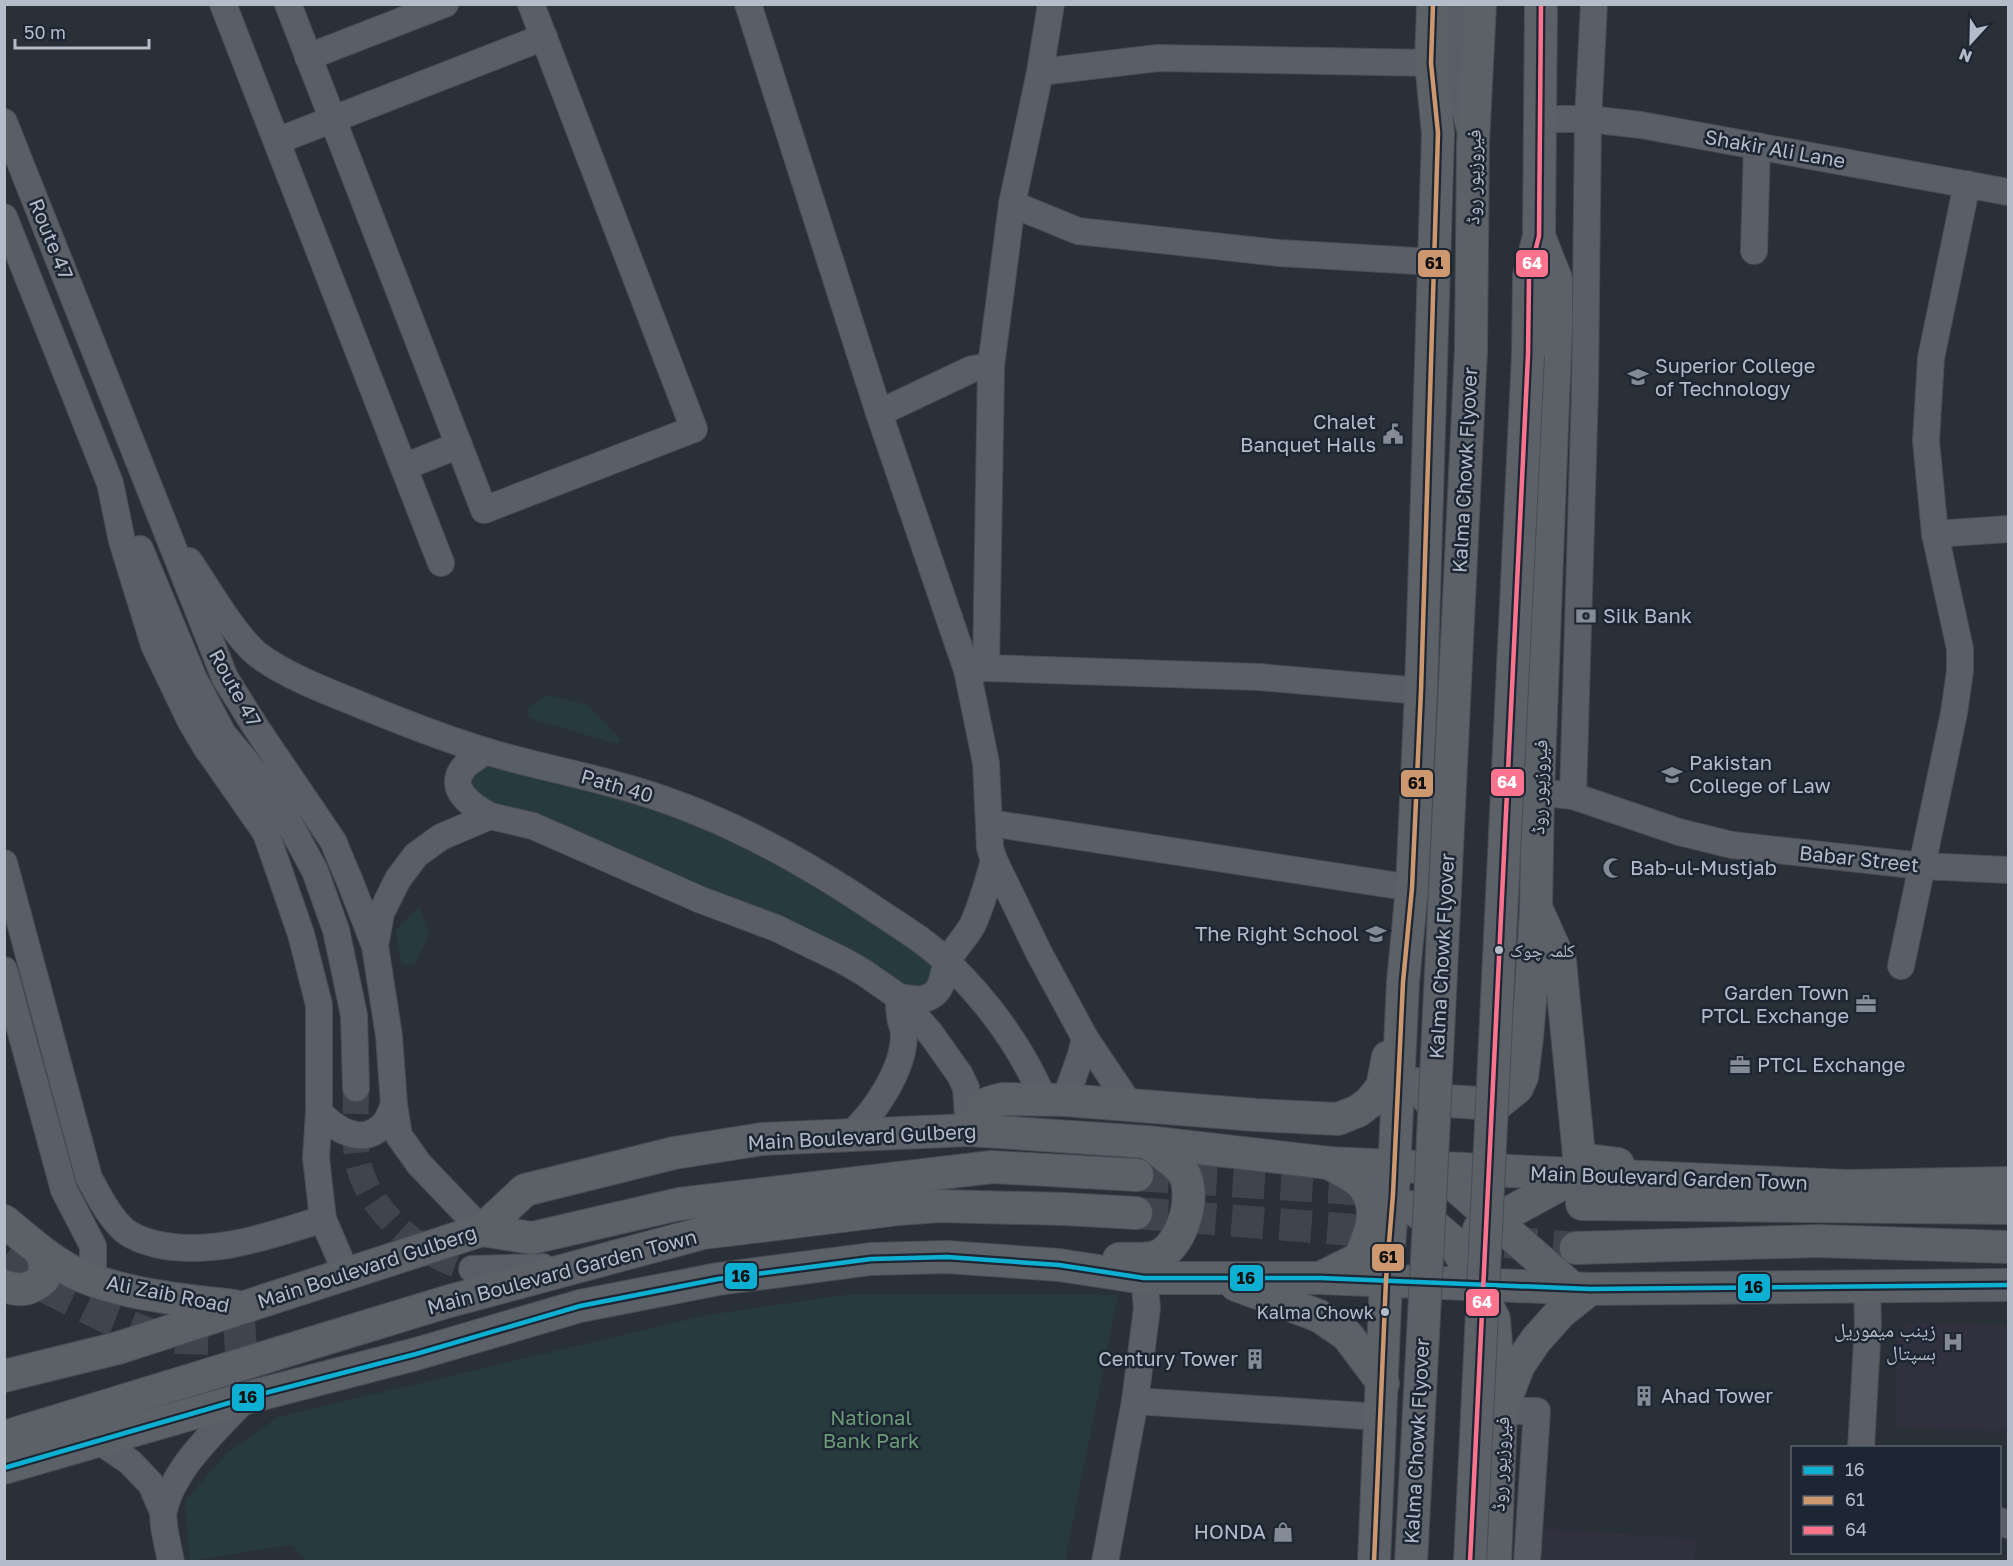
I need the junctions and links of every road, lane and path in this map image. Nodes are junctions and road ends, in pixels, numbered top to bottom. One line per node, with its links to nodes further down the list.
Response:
1 (224, 4): 22 (street)
2 (288, 4): 14 (street)
3 (445, 4): 14 (street)
4 (531, 4): 13 (street)
5 (748, 4): 34 (street)
6 (1051, 4): 16 (street)
7 (1433, 4): 15 (main road, فیروزپور روڈ)
8 (1447, 4): 21 (street)
9 (1459, 4): 23 (street)
10 (1480, 4): 23 (main road, فیروزپور روڈ)
11 (1541, 4): 17 (main road, فیروزپور روڈ)
12 (1593, 4): 18 (street)
13 (544, 37): 19 (street); 35 (street)
14 (308, 57): 19 (street)
15 (1431, 63): 16 (street); 21 (main road, فیروزپور روڈ)
16 (1040, 72): 27 (street)
17 (1540, 119): 18 (street, Shakir Ali Lane); 29 (main road, فیروزپور روڈ)
18 (1588, 119): 24 (street, Shakir Ali Lane); 46 (street)
19 (332, 120): 22 (street); 35 (street)
20 (4, 122): 38 (street, Route 47)
21 (1438, 133): 31 (main road, فیروزپور روڈ)
22 (277, 141): 36 (street)
23 (1473, 144): 32 (main road, فیروزپور روڈ)
24 (1757, 146): 25 (street, Shakir Ali Lane); 30 (street)
25 (1967, 184): 26 (street, Shakir Ali Lane); 40 (street)
26 (2008, 192)
27 (1012, 204): 31 (street); 33 (street)
28 (4, 217): 37 (street, Route 47)
29 (1539, 236): 45 (main road, فیروزپور روڈ); 119 (main road, فیروزپور روڈ, bridge)
30 (1754, 251)
31 (1434, 262): 43 (main road, فیروزپور روڈ)
32 (1471, 350): 118 (main road, Kalma Chowk Flyover, bridge)
33 (991, 366): 34 (street); 42 (street)
34 (879, 413): 42 (street)
35 (459, 446): 36 (street)
36 (404, 467): 41 (street)
37 (111, 483): 62 (street); 66 (street, Route 47)
38 (165, 523): 44 (street, Path 40); 55 (street, Route 47)
39 (2008, 529): 40 (street)
40 (1935, 534): 51 (street)
41 (441, 563)
42 (976, 669): 43 (street); 48 (street)
43 (1421, 691): 53 (main road, فیروزپور روڈ)
44 (486, 751): 47 (street); 56 (street, Path 40)
45 (1538, 792): 46 (street, Babar Street); 54 (main road, فیروزپور روڈ)
46 (1573, 796): 51 (street, Babar Street)
47 (490, 816): 55 (street); 60 (street)
48 (990, 823): 49 (street); 53 (street)
49 (994, 860): 56 (street); 61 (street)
50 (4, 863): 79 (street)
51 (1922, 866): 52 (street, Babar Street); 57 (street)
52 (2008, 870)
53 (1412, 888): 59 (main road, فیروزپور روڈ)
54 (1536, 909): 59 (main road); 74 (main road, فیروزپور روڈ)
55 (375, 946): 65 (street, Route 47)
56 (947, 962): 60 (street); 63 (street, Path 40)
57 (1901, 966)
58 (4, 970): 92 (street)
59 (1403, 982): 64 (main road); 71 (main road); 73 (main road, فیروزپور روڈ)
60 (899, 997): 67 (street); 68 (street)
61 (1085, 1038): 63 (street); 64 (street)
62 (356, 1088)
63 (1054, 1100): 64 (main road); 67 (main road)
64 (1130, 1105)
65 (394, 1106): 66 (street); 82 (street, Route 47)
66 (319, 1112): 79 (street, Route 47)
67 (973, 1130): 68 (main road, Main Boulevard Gulberg); 69 (main road, Main Boulevard Gulberg)
68 (850, 1135): 82 (main road, Main Boulevard Gulberg)
69 (1147, 1142): 70 (main road, Main Boulevard Gulberg); 87 (main road)
70 (1329, 1163): 73 (main road); 94 (main road)
71 (1432, 1167): 73 (main road, Main Boulevard Garden Town); 76 (main road, Main Boulevard Garden Town); 80 (main road)
72 (1137, 1175): 82 (main road, Main Boulevard Garden Town)
73 (1393, 1180): 83 (main road); 95 (main road, فیروزپور روڈ)
74 (1758, 1182): 75 (main road, Main Boulevard Garden Town); 76 (main road, Main Boulevard Garden Town)
75 (2008, 1183)
76 (1582, 1189): 77 (main road, Main Boulevard Garden Town); 80 (main road)
77 (2008, 1208)
78 (1136, 1213): 88 (main road, Main Boulevard Garden Town)
79 (323, 1219): 90 (street, Route 47)
80 (1494, 1220): 83 (main road); 100 (main road)
81 (4, 1221): 86 (main road, Ali Zaib Road)
82 (483, 1230): 90 (main road, Main Boulevard Gulberg)
83 (1453, 1242): 95 (main road); 96 (main road)
84 (2008, 1247): 85 (main road)
85 (1576, 1248)
86 (41, 1252): 92 (main road, Ali Zaib Road); 98 (main road)
87 (1059, 1265): 93 (main road); 106 (main road)
88 (576, 1266): 89 (street); 101 (main road, Main Boulevard Garden Town)
89 (472, 1269)
90 (347, 1275): 102 (main road, Main Boulevard Gulberg)
91 (1215, 1277): 93 (main road); 94 (main road); 105 (main road)
92 (90, 1278): 102 (main road, Ali Zaib Road)
93 (1144, 1278): 107 (street)
94 (1321, 1278): 95 (main road)
95 (1386, 1280): 96 (main road); 105 (main road, فیروزپور روڈ)
96 (1476, 1284): 100 (main road); 108 (main road)
97 (2008, 1285): 99 (main road)
98 (4, 1286)
99 (1867, 1287): 100 (main road); 112 (street)
100 (1581, 1289): 108 (main road, فیروزپور روڈ)
101 (446, 1302): 103 (main road); 110 (main road, Main Boulevard Garden Town)
102 (243, 1308): 104 (main road, Main Boulevard Gulberg)
103 (270, 1336)
104 (4, 1376)
105 (1383, 1383): 109 (main road, فیروزپور روڈ)
106 (246, 1398): 111 (main road); 114 (street)
107 (1136, 1401): 109 (street); 116 (street)
108 (1501, 1411): 120 (main road, فیروزپور روڈ); 121 (street)
109 (1381, 1417): 117 (main road, فیروزپور روڈ)
110 (4, 1437)
111 (99, 1441): 113 (main road); 114 (street)
112 (1861, 1446)
113 (4, 1468)
114 (163, 1512): 115 (street)
115 (171, 1562)
116 (1105, 1562)
117 (1374, 1562)
118 (1411, 1562)
119 (1470, 1562)
120 (1495, 1562)
121 (1527, 1562)

